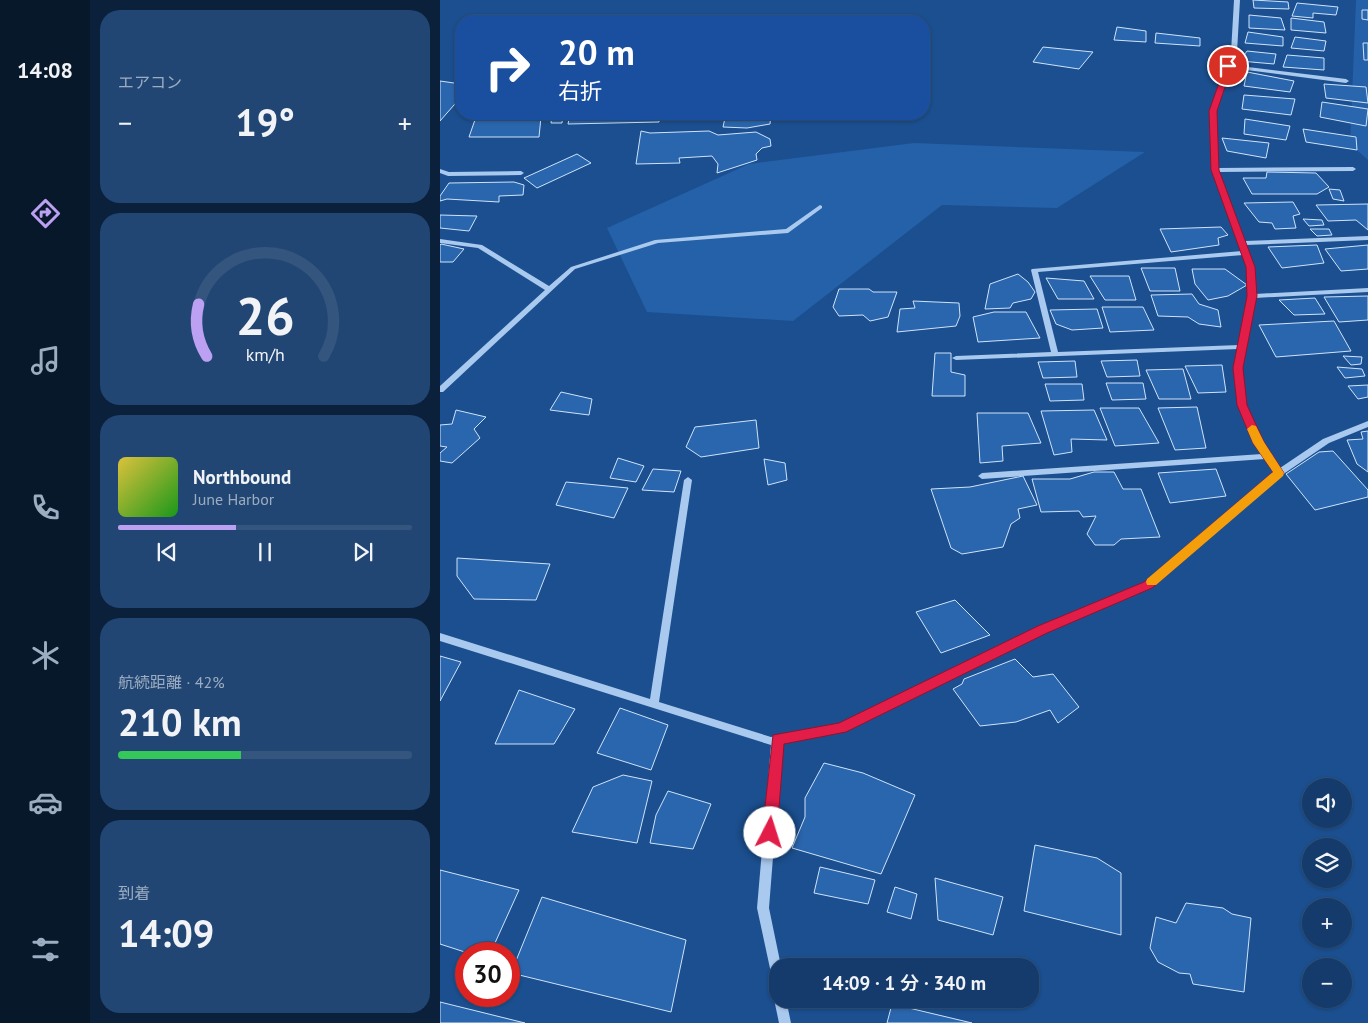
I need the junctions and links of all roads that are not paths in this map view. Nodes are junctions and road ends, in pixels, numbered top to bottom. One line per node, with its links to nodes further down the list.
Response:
1 (1237, 0): 2 (street)
2 (1228, 66): 3 (street); 5 (street)
3 (1346, 81)
4 (1353, 169): 5 (street)
5 (1215, 170): 11 (street)
6 (440, 171): 7 (street)
7 (521, 173)
8 (820, 207): 13 (street)
9 (1368, 238): 11 (street)
10 (440, 241): 13 (street)
11 (1242, 242): 12 (street)
12 (1246, 253): 15 (street); 17 (street)
13 (550, 289): 20 (street)
14 (1368, 290): 15 (street)
15 (1252, 296): 16 (street)
16 (1242, 347): 17 (street); 23 (street)
17 (1055, 354): 18 (street)
18 (956, 358)
19 (440, 379): 20 (street)
20 (450, 380): 21 (street)
21 (440, 390)
22 (1368, 424): 24 (street)
23 (1267, 456): 24 (street); 25 (street)
24 (1279, 473): 29 (street)
25 (982, 476)
26 (688, 480): 28 (street)
27 (440, 637): 28 (street)
28 (654, 704): 29 (street)
29 (778, 740): 30 (street)
30 (773, 958)
31 (782, 1008): 32 (street)
32 (785, 1023)

